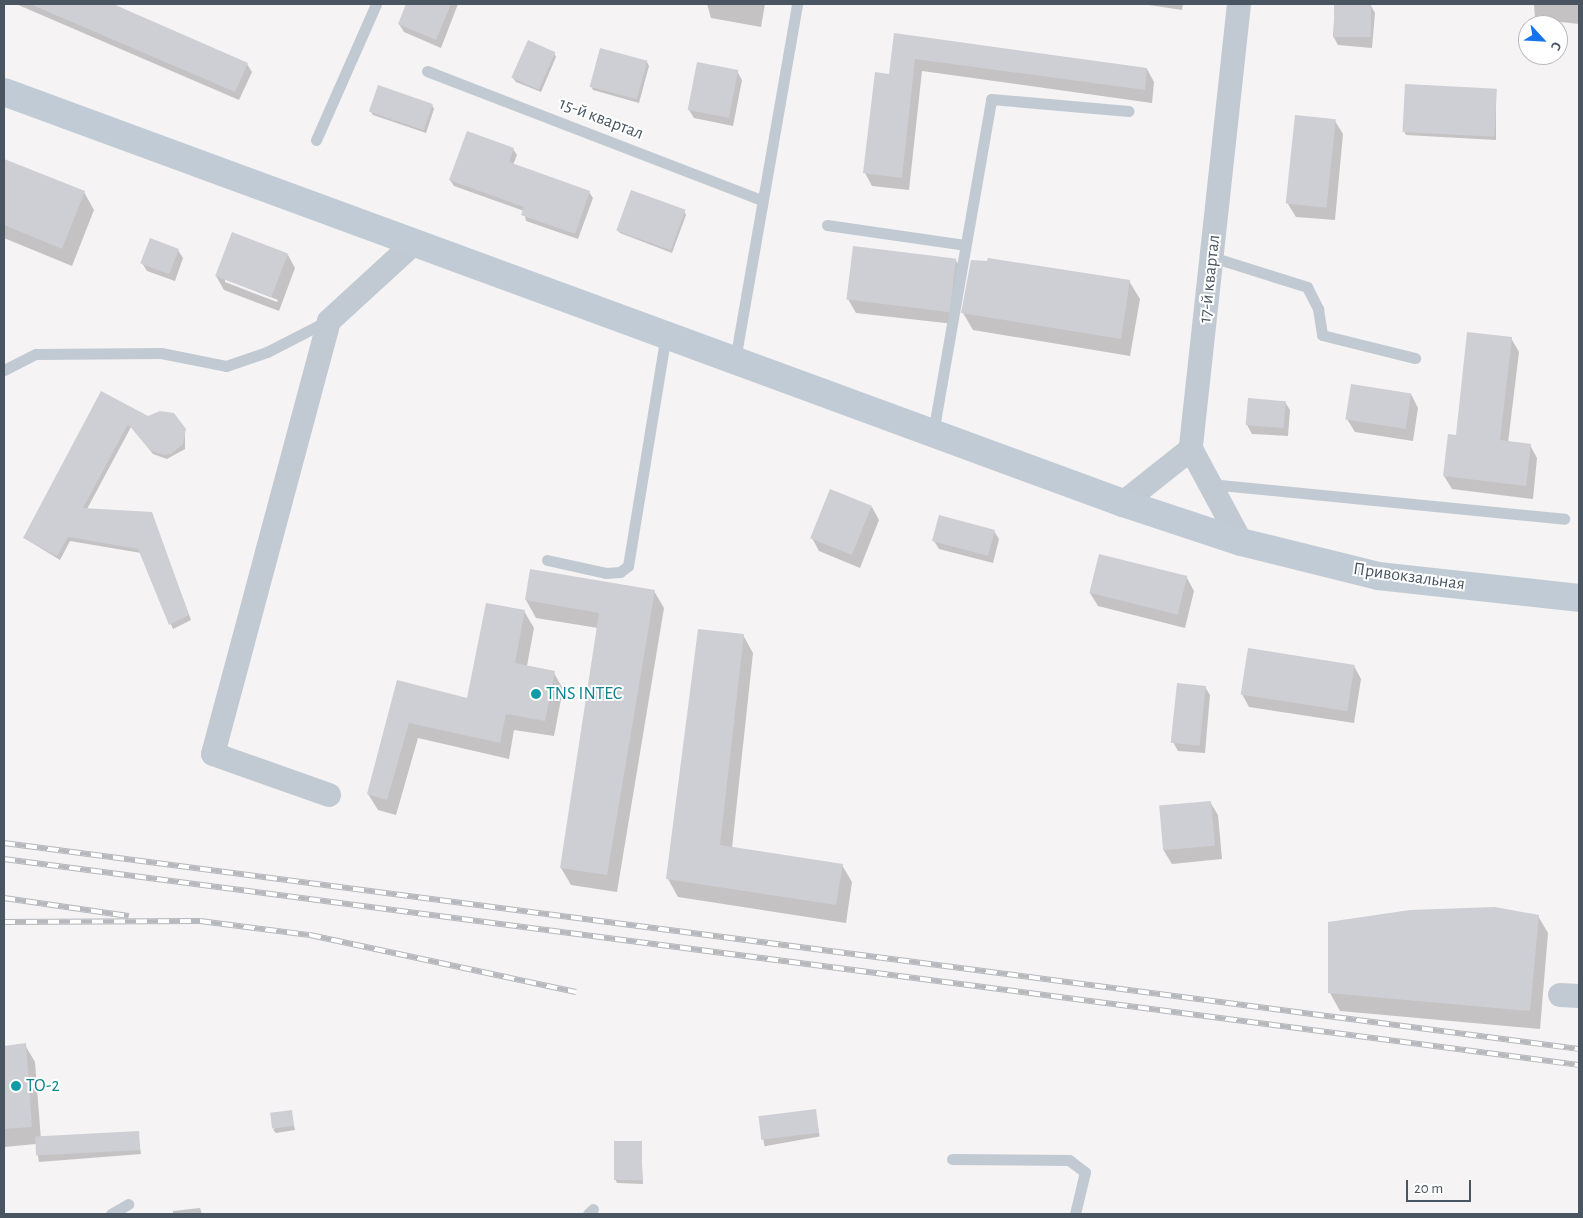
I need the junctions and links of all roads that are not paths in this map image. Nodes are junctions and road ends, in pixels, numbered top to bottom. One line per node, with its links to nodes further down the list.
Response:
1 (376, 4): 7 (lane)
2 (796, 4): 8 (lane)
3 (1239, 4): 12 (street, 17-й квартал)
4 (427, 71): 8 (lane, 15-й квартал)
5 (4, 92): 10 (street, Привокзальная)
6 (1128, 110): 11 (lane)
7 (316, 140)
8 (762, 200): 16 (lane)
9 (827, 225): 11 (lane)
10 (414, 243): 13 (street); 14 (street, Привокзальная)
11 (965, 245): 18 (lane)
12 (1212, 257): 15 (lane); 19 (street, 17-й квартал)
13 (329, 321): 17 (lane); 26 (street)
14 (666, 335): 16 (street, Привокзальная); 24 (lane)
15 (1415, 358)
16 (734, 360): 18 (street, Привокзальная)
17 (4, 370)
18 (933, 433): 21 (street, Привокзальная)
19 (1191, 449): 20 (street); 21 (street)
20 (1210, 484): 22 (lane); 23 (street)
21 (1123, 503): 23 (street, Привокзальная)
22 (1564, 519)
23 (1241, 542): 25 (street, Привокзальная)
24 (547, 560)
25 (1579, 598)
26 (329, 795)
27 (952, 1159): 30 (lane)
28 (128, 1204): 29 (lane)
29 (111, 1214)
30 (1075, 1214)

